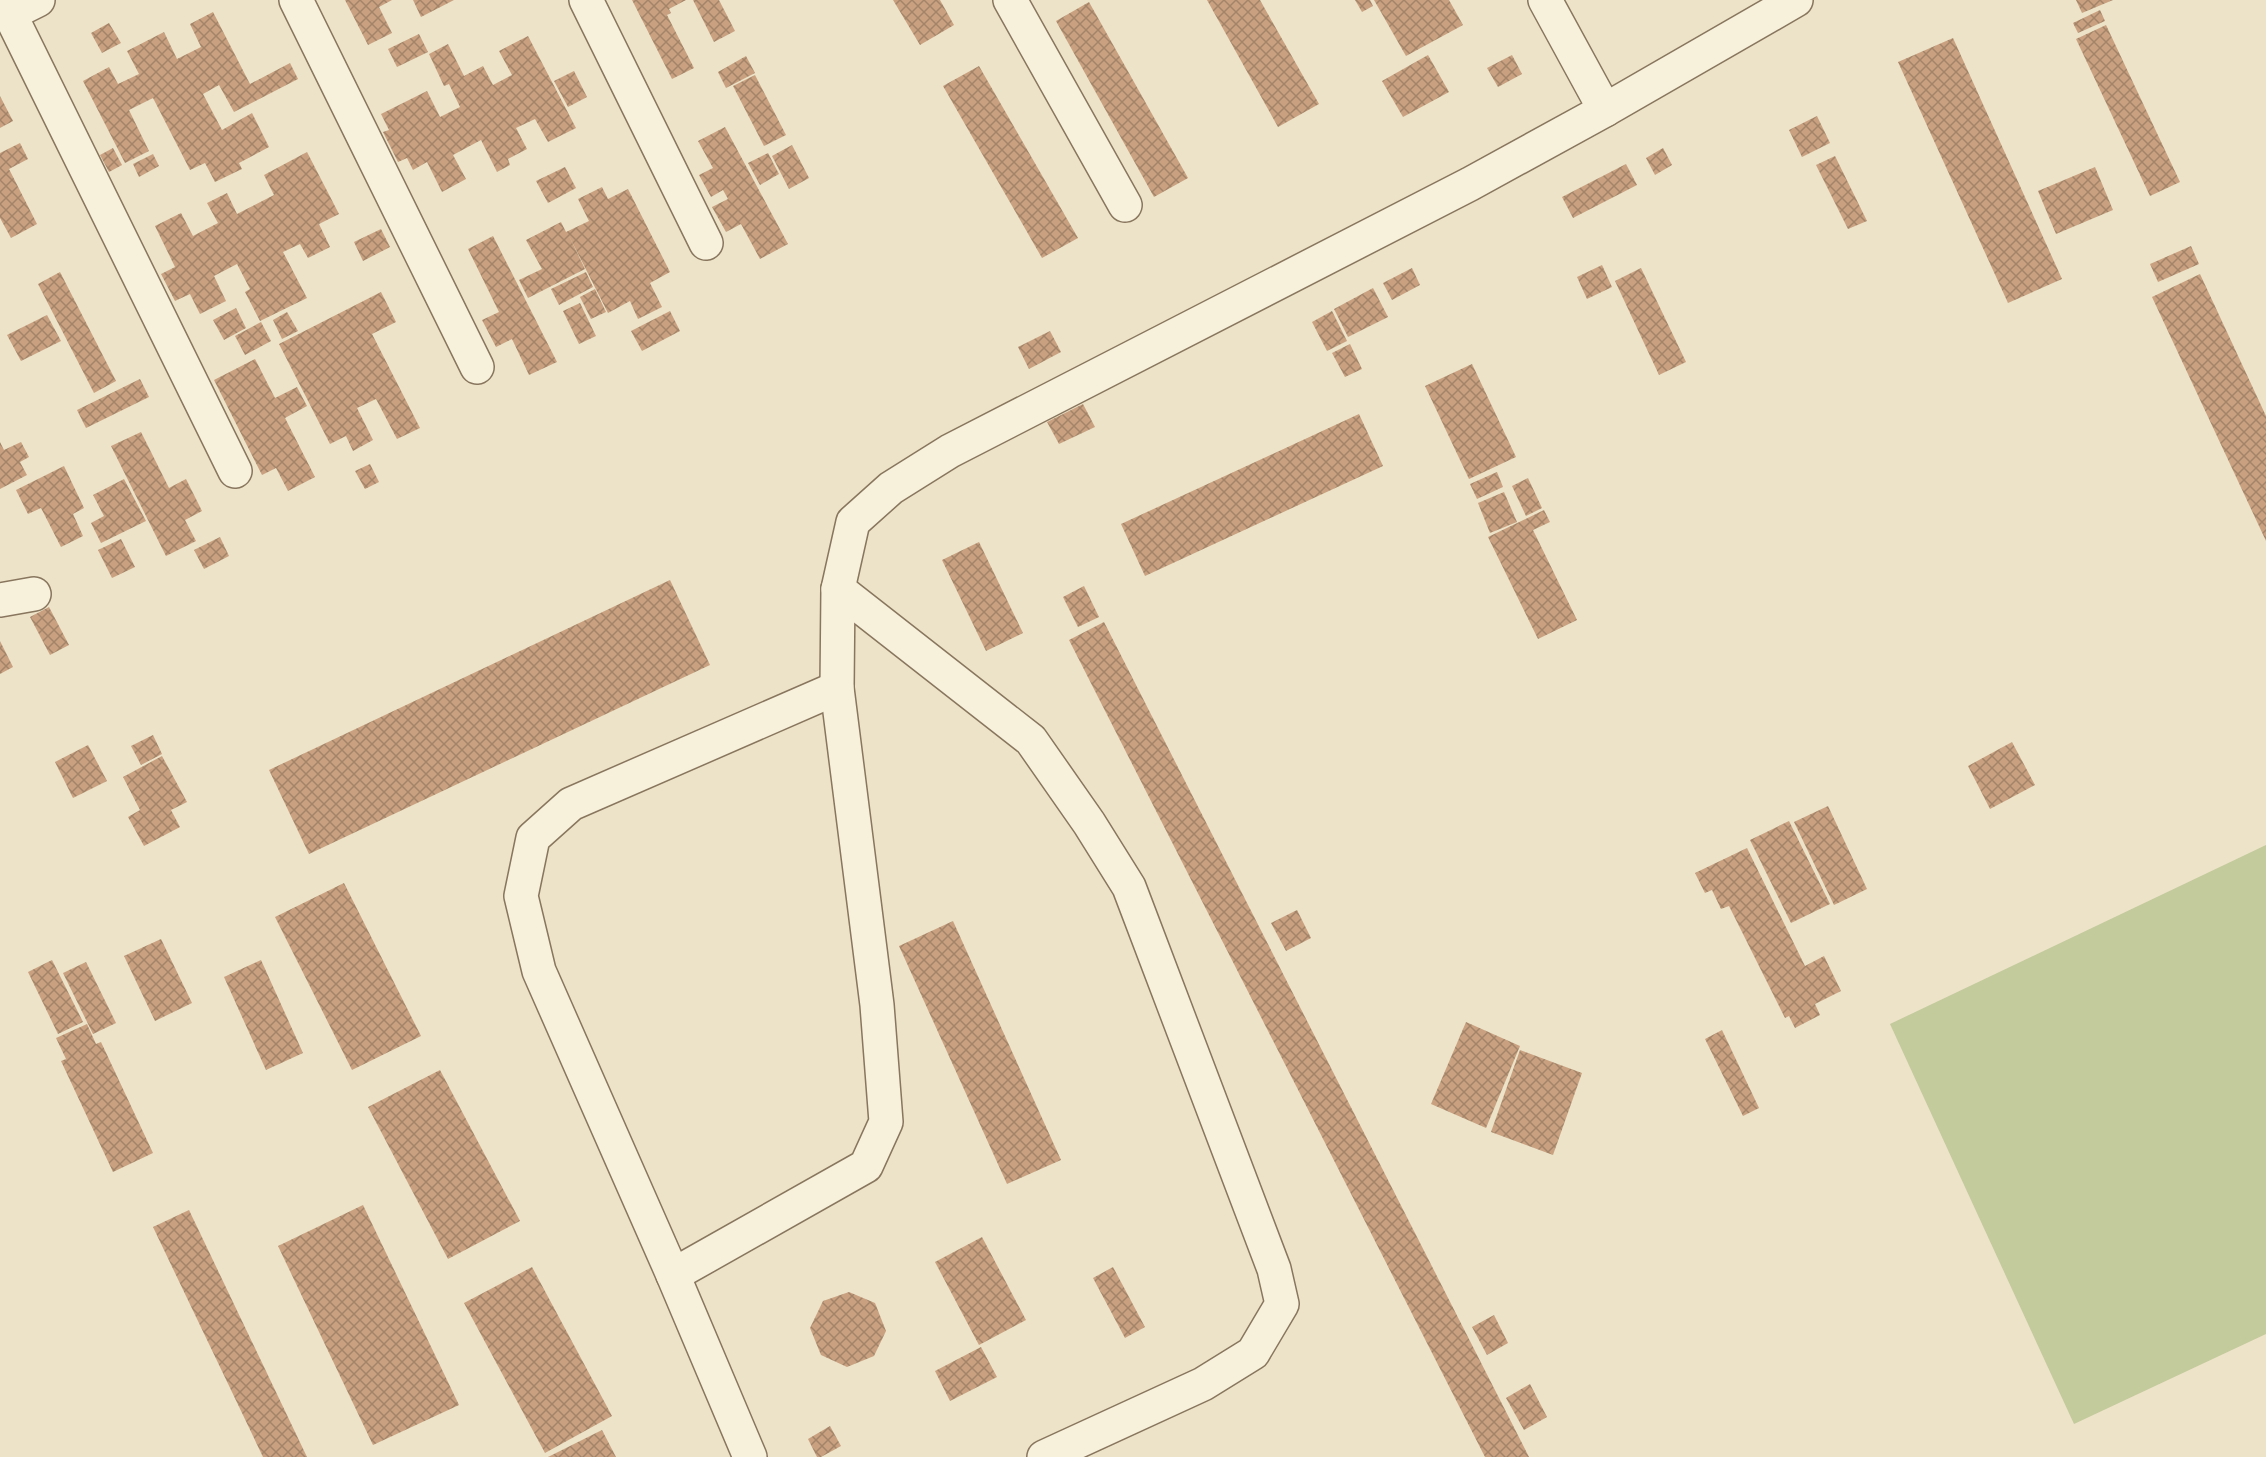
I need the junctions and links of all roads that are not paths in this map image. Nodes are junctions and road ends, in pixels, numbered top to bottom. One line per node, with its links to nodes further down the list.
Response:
1 (296, 0): 10 (street)
2 (586, 0): 9 (street)
3 (1010, 0): 8 (street)
4 (1545, 0): 7 (street)
5 (1796, 0): 7 (street)
6 (17, 5): 11 (street)
7 (1605, 110): 12 (street)
8 (1125, 205)
9 (706, 243)
10 (477, 367)
11 (235, 471)
12 (838, 589): 15 (street); 18 (street)
13 (34, 594): 14 (street)
14 (0, 600)
15 (837, 688): 16 (street); 16 (street)
16 (673, 1275): 17 (street)
17 (750, 1457)
18 (1044, 1457)

